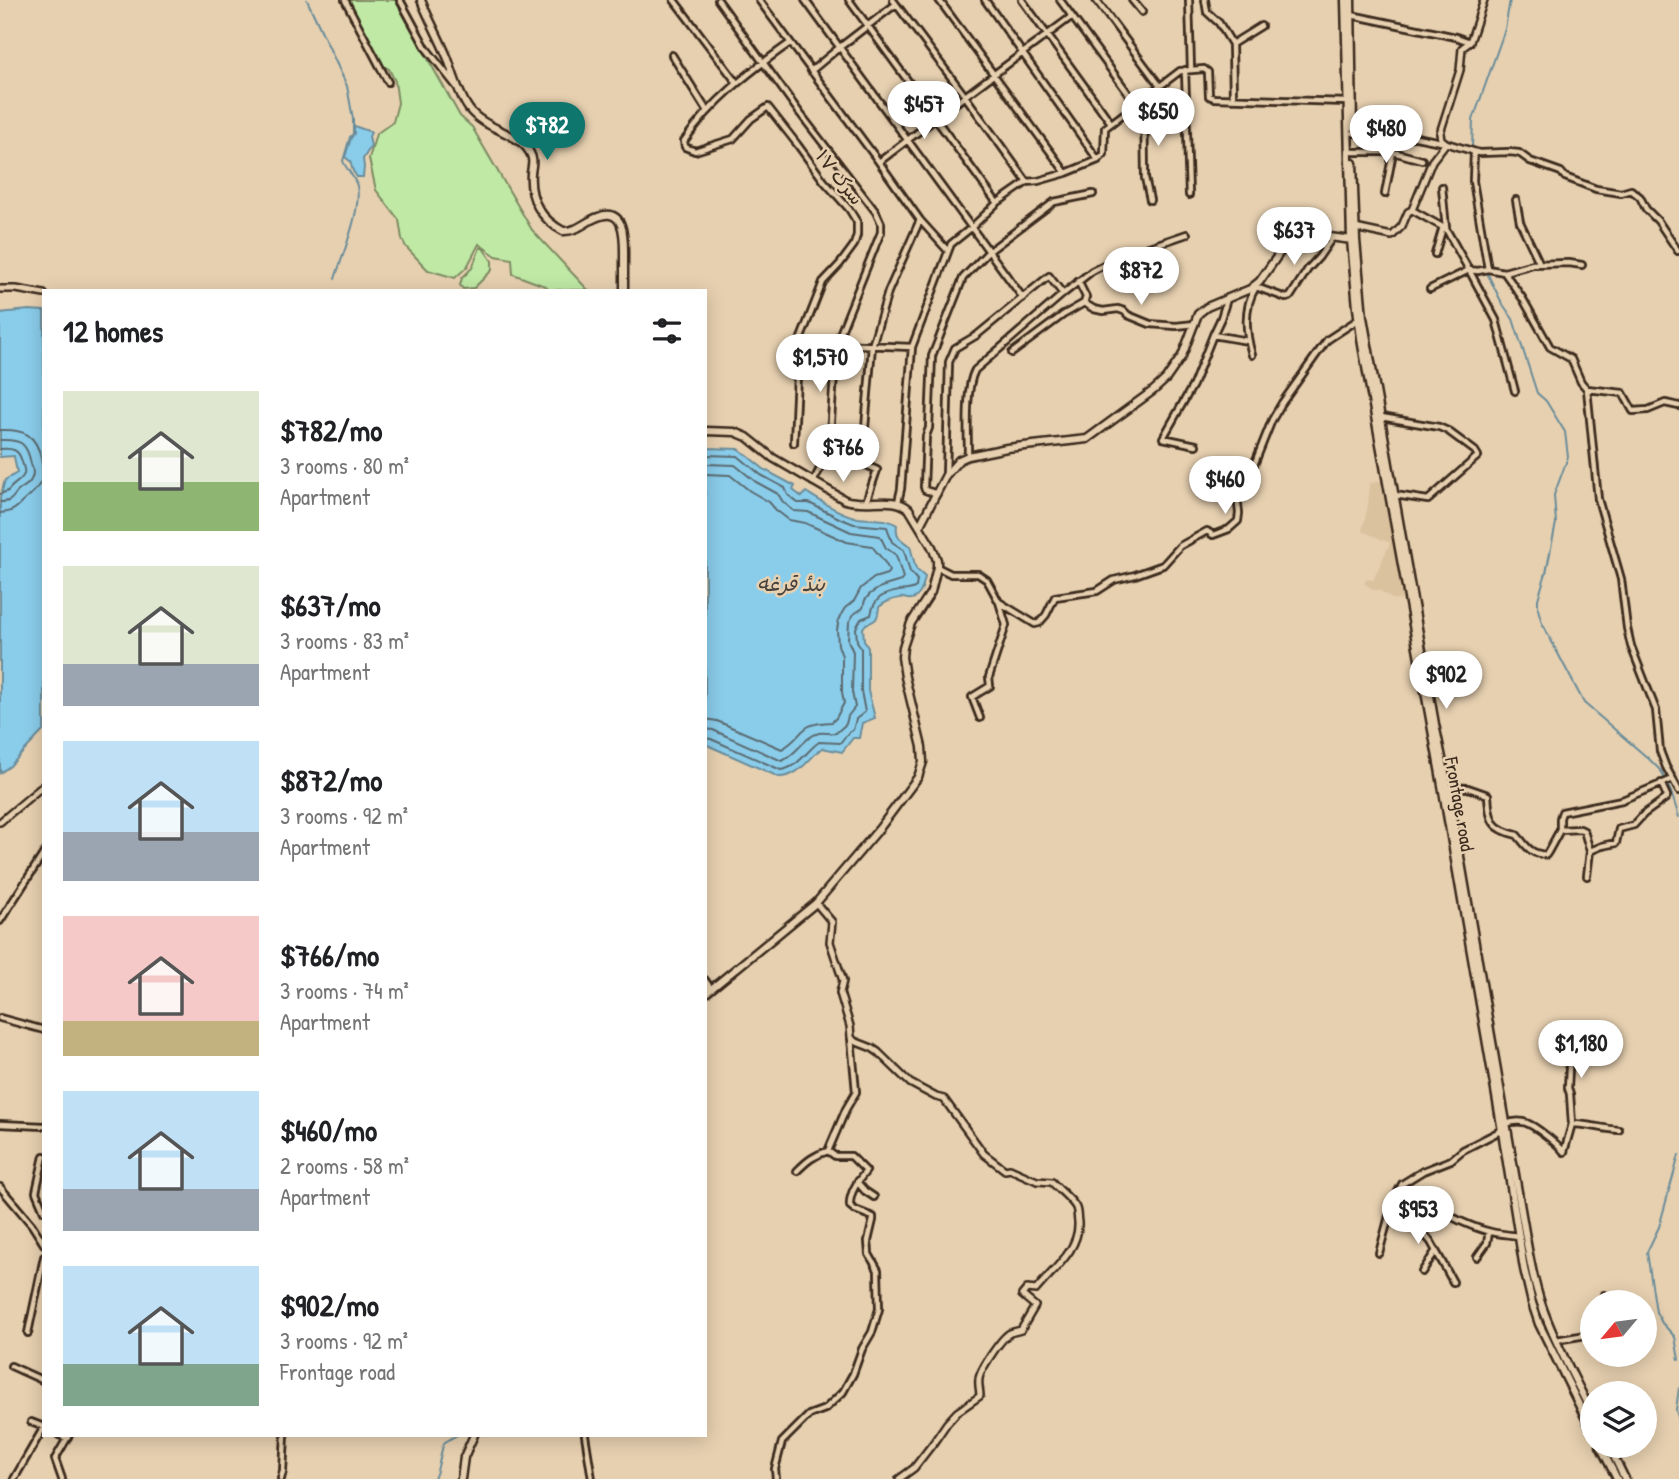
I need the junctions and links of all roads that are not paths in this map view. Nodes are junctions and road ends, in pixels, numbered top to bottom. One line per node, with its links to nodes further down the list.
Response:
1 (345, 0): 37 (street)
2 (400, 0): 40 (street)
3 (421, 0): 40 (main road)
4 (674, 0): 38 (street)
5 (718, 0): 33 (street)
6 (759, 0): 28 (street)
7 (805, 0): 30 (street)
8 (849, 0): 24 (street)
9 (939, 0): 36 (street)
10 (985, 0): 31 (street)
11 (1022, 0): 26 (street)
12 (1060, 0): 23 (street)
13 (1096, 0): 39 (street)
14 (1132, 0): 21 (street)
15 (1189, 0): 34 (street)
16 (1205, 0): 29 (street)
17 (1345, 0): 44 (main road, Frontage road)
18 (1351, 0): 22 (main road)
19 (1484, 0): 27 (street)
20 (895, 2): 24 (street); 41 (street)
21 (1142, 12)
22 (1351, 15): 27 (street); 44 (main road)
23 (1072, 17): 26 (street); 45 (street)
24 (868, 25): 30 (street); 47 (street)
25 (1261, 26): 29 (street)
26 (1048, 35): 31 (street); 48 (street)
27 (1470, 42): 52 (street)
28 (790, 43): 33 (street); 35 (street)
29 (1232, 44): 43 (street)
30 (840, 47): 35 (street); 51 (street)
31 (1024, 53): 36 (street); 56 (street)
32 (672, 55): 46 (street)
33 (763, 63): 38 (street); 99 (street)
34 (1188, 70): 39 (street); 43 (street); 64 (street)
35 (811, 71): 58 (street)
36 (995, 74): 41 (street); 59 (street)
37 (388, 82)
38 (737, 83): 46 (street)
39 (1160, 86): 42 (street)
40 (459, 89): 88 (main road)
41 (965, 96): 47 (street); 60 (street)
42 (1144, 98): 45 (street); 65 (street)
43 (1233, 99): 44 (street)
44 (1350, 103): 49 (main road); 75 (main road, Frontage road)
45 (1136, 104): 48 (street)
46 (707, 111): 109 (street, سرک ۱۷)
47 (936, 119): 51 (street); 67 (street)
48 (1111, 124): 56 (street)
49 (1353, 132): 50 (street); 53 (main road)
50 (1396, 136): 52 (street); 54 (street)
51 (908, 141): 58 (street); 70 (street)
52 (1446, 143): 55 (street); 68 (street)
53 (1353, 152): 54 (street); 71 (main road)
54 (1393, 152): 57 (street); 63 (street)
55 (1474, 152): 77 (street); 82 (street)
56 (1098, 159): 59 (street)
57 (1422, 160)
58 (879, 162): 69 (street)
59 (1066, 173): 60 (street)
60 (1027, 182): 67 (street)
61 (1442, 187): 72 (street)
62 (1093, 194): 76 (street)
63 (1385, 194)
64 (1189, 195)
65 (1150, 200)
66 (1516, 200): 80 (street)
67 (997, 203): 70 (street)
68 (1412, 210): 71 (street); 72 (street)
69 (920, 220): 78 (street); 100 (street)
70 (971, 228): 76 (street); 78 (street)
71 (1355, 228): 75 (main road)
72 (1444, 228): 79 (street); 83 (street)
73 (1187, 234): 85 (street)
74 (1332, 238): 75 (main road); 86 (main road); 86 (street)
75 (1353, 240): 95 (main road, Frontage road)
76 (988, 251): 92 (street); 116 (street)
77 (1678, 251)
78 (948, 252): 101 (street)
79 (1435, 254)
80 (1540, 264): 81 (street); 84 (street)
81 (1582, 265)
82 (1485, 269): 83 (street); 84 (street)
83 (1469, 270): 89 (street); 105 (street)
84 (1504, 272): 104 (street)
85 (1078, 281): 91 (street); 94 (street)
86 (1258, 284): 93 (main road); 98 (street)
87 (0, 289): 90 (street)
88 (623, 289)
89 (1430, 289)
90 (42, 293)
91 (1063, 293): 92 (street); 112 (street)
92 (1023, 298): 114 (street)
93 (1227, 299): 96 (main road); 97 (street)
94 (1084, 303): 96 (street); 102 (street)
95 (1361, 318): 107 (main road); 122 (street); 144 (main road, Frontage road)
96 (1195, 324): 112 (main road)
97 (1213, 335): 98 (street); 110 (street)
98 (1248, 341): 103 (street)
99 (836, 344): 100 (street); 111 (street)
100 (873, 346): 101 (street); 113 (street)
101 (912, 347): 118 (street)
102 (1012, 353)
103 (1252, 355)
104 (1587, 389): 106 (street); 124 (street)
105 (1515, 391)
106 (1679, 406)
107 (1381, 417): 117 (main road); 117 (street)
108 (707, 431): 115 (main road)
109 (794, 443)
110 (1196, 445)
111 (828, 448): 113 (street); 115 (street)
112 (968, 456): 114 (main road)
113 (862, 463): 119 (street)
114 (946, 475): 116 (main road)
115 (813, 482): 119 (main road)
116 (937, 494): 120 (main road)
117 (1395, 495): 127 (main road)
118 (898, 502): 119 (main road); 120 (main road)
119 (865, 503)
120 (920, 525): 121 (main road)
121 (937, 567): 122 (street); 134 (main road)
122 (999, 602): 123 (street)
123 (979, 718)
124 (1672, 779): 125 (street); 128 (street)
125 (1662, 783): 130 (street); 131 (street)
126 (42, 787): 129 (street)
127 (1448, 787): 130 (street); 144 (main road)
128 (1679, 791)
129 (0, 822)
130 (1560, 830): 131 (street)
131 (1590, 851): 133 (street)
132 (42, 856): 135 (street)
133 (1587, 876)
134 (816, 903): 136 (main road); 140 (street)
135 (0, 921)
136 (708, 992)
137 (0, 1018): 138 (street)
138 (42, 1029)
139 (1595, 1033): 142 (street)
140 (851, 1037): 146 (street); 187 (street)
141 (0, 1124): 143 (street)
142 (1572, 1124): 144 (street); 145 (street)
143 (42, 1126)
144 (1503, 1126): 151 (street); 156 (main road, Frontage road); 164 (main road)
145 (1619, 1130)
146 (828, 1151): 148 (street); 149 (street)
147 (42, 1165): 154 (street)
148 (797, 1171)
149 (858, 1182): 152 (street); 186 (street)
150 (0, 1187): 157 (street)
151 (1399, 1190): 153 (street); 155 (street)
152 (874, 1197)
153 (1393, 1201): 158 (street); 159 (street)
154 (42, 1206)
155 (1489, 1232): 156 (street); 160 (street)
156 (1519, 1236): 164 (main road, Frontage road)
157 (42, 1241)
158 (1436, 1251): 162 (street); 163 (street)
159 (1379, 1253)
160 (1477, 1257)
161 (42, 1267): 165 (street)
162 (1422, 1272)
163 (1453, 1282)
164 (1547, 1331): 167 (main road); 171 (main road, Frontage road)
165 (28, 1334)
166 (1580, 1336): 167 (street)
167 (1556, 1340): 170 (main road)
168 (11, 1366): 169 (street)
169 (42, 1380)
170 (1580, 1389)
171 (1580, 1404)
172 (31, 1422): 173 (street)
173 (42, 1426)
174 (42, 1430): 181 (street)
175 (67, 1437): 182 (street)
176 (285, 1437): 183 (street)
177 (473, 1437): 184 (main road)
178 (585, 1437): 185 (street)
179 (1606, 1458): 188 (main road)
180 (1615, 1458): 189 (main road)
181 (14, 1479)
182 (62, 1479)
183 (281, 1479)
184 (460, 1479)
185 (592, 1479)
186 (776, 1479)
187 (899, 1479)
188 (1617, 1479)
189 (1625, 1479)

